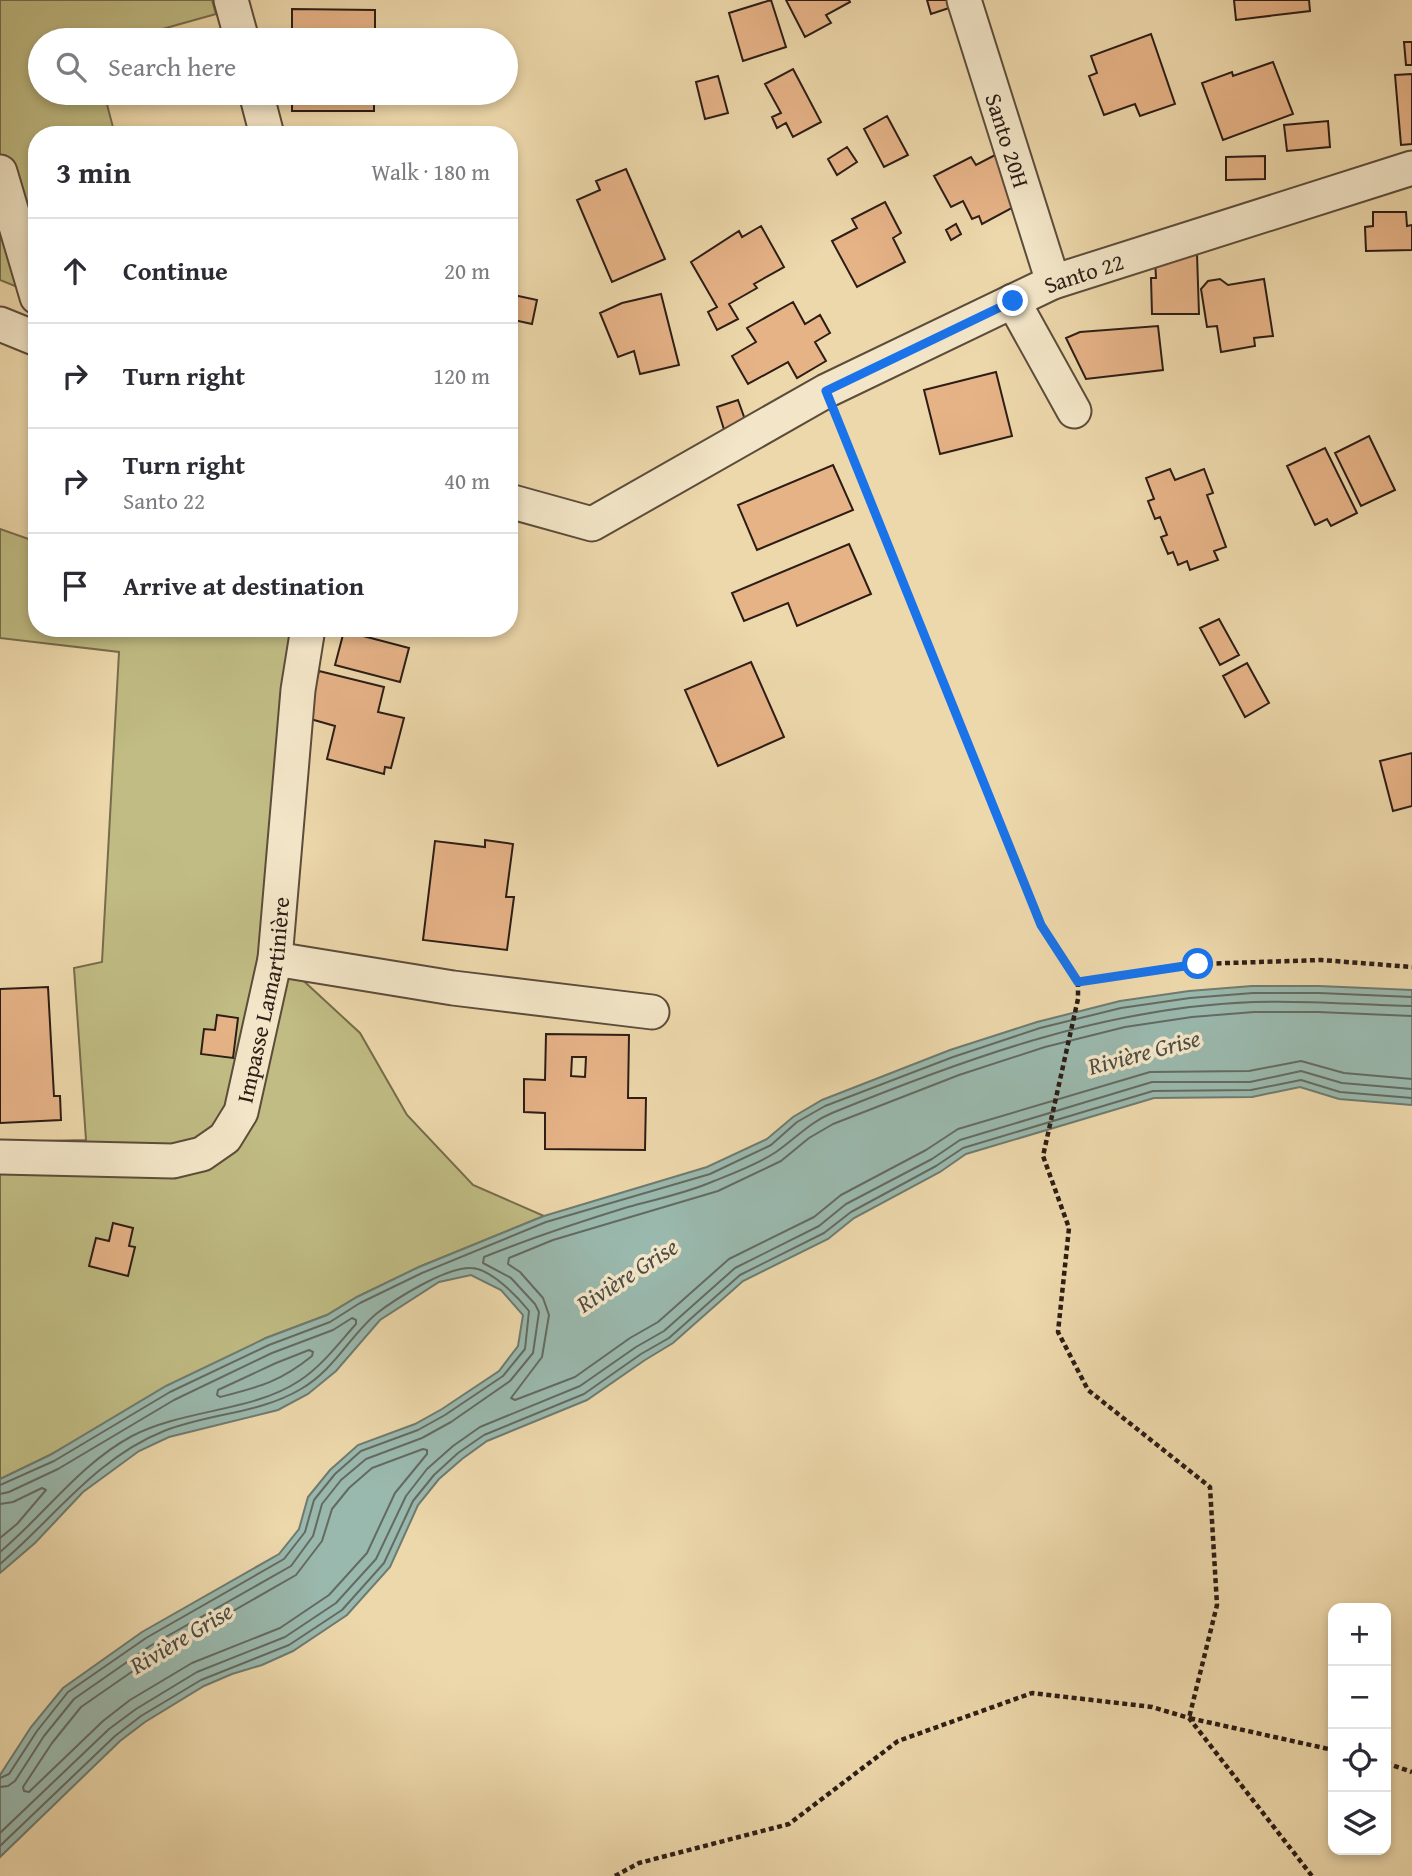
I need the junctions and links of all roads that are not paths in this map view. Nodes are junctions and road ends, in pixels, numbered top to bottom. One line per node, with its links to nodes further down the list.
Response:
1 (231, 0): 3 (street)
2 (964, 0): 9 (street, Santo 20H)
3 (239, 28)
4 (259, 105): 5 (street)
5 (265, 126)
6 (1412, 168): 9 (street, Santo 22)
7 (0, 172): 8 (street)
8 (28, 266)
9 (1053, 282): 10 (street, Santo 22)
10 (1013, 301): 13 (street); 14 (street, Santo 22)
11 (0, 324): 12 (street)
12 (28, 335)
13 (1074, 411)
14 (518, 503)
15 (307, 637): 16 (street, Impasse Lamartinière)
16 (275, 959): 17 (street); 18 (street, Impasse Lamartinière)
17 (652, 1012)
18 (0, 1157)

